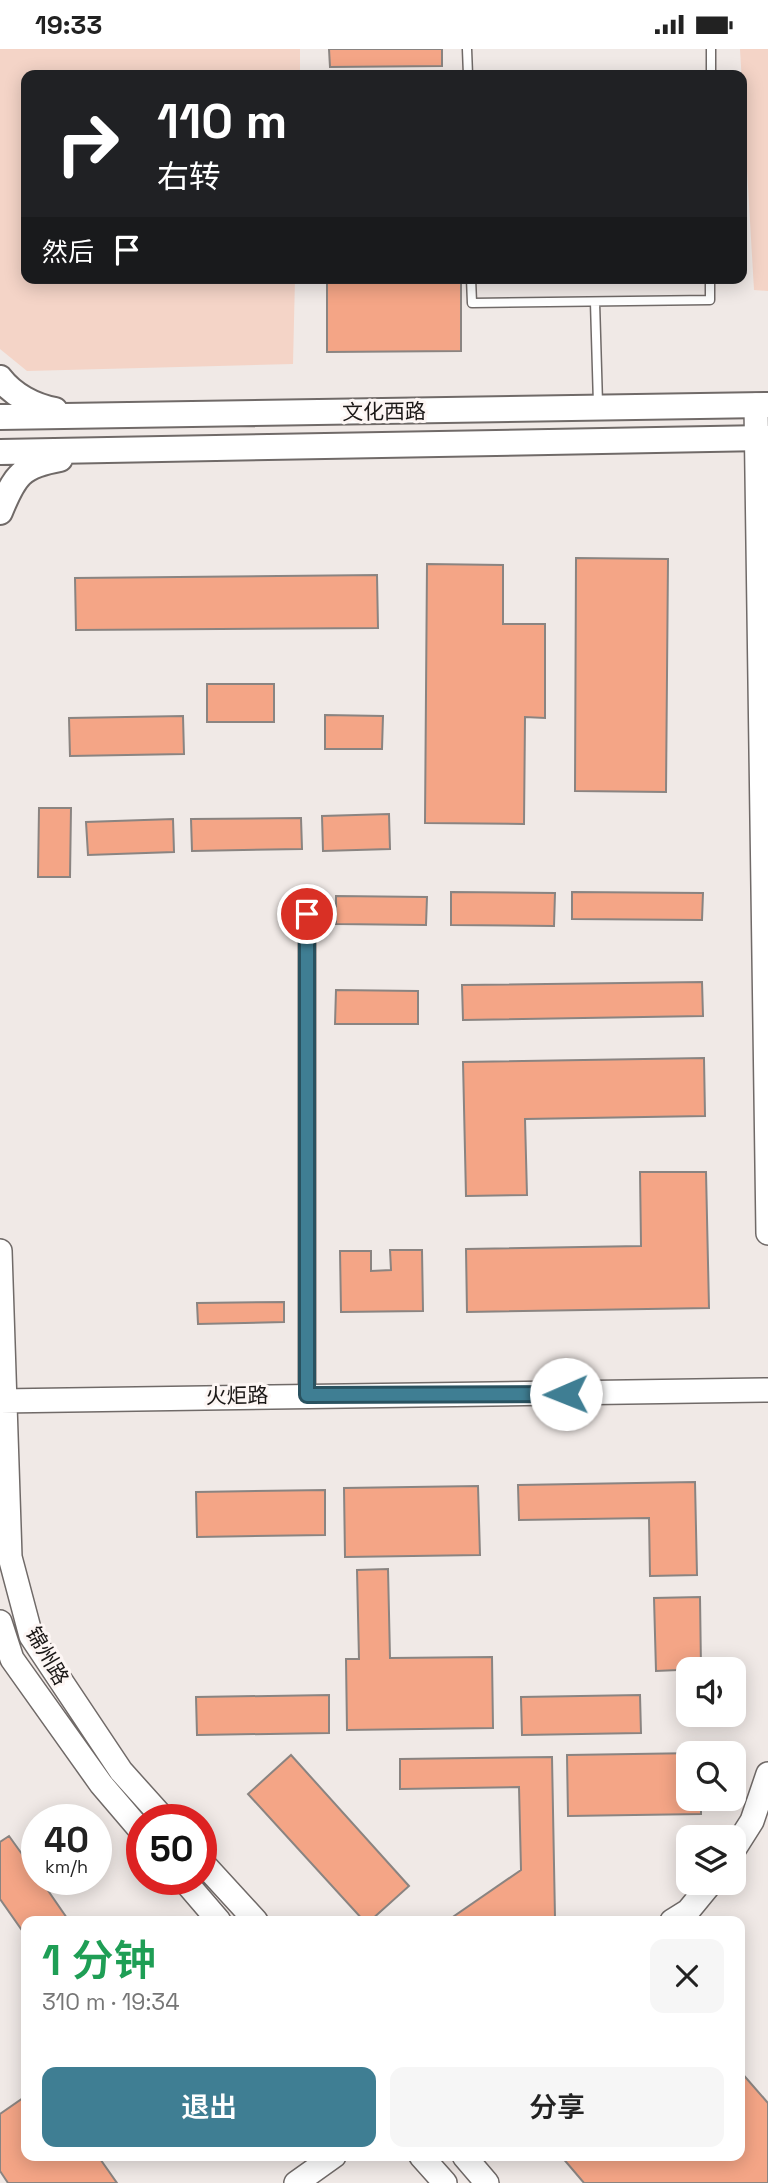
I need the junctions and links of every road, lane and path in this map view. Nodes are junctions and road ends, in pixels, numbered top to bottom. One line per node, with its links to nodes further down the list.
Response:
1 (467, 49): 3 (lane)
2 (711, 49): 4 (lane)
3 (468, 70)
4 (711, 70)
5 (471, 284): 7 (lane)
6 (710, 284): 7 (lane)
7 (595, 302): 10 (lane)
8 (0, 378): 12 (main road)
9 (762, 405): 10 (main road, 文化西路); 13 (main road)
10 (598, 407): 12 (main road, 文化西路)
11 (0, 417): 12 (main road, 文化西路)
12 (101, 417)
13 (762, 438): 14 (main road, 文化西路); 18 (main road)
14 (101, 451): 15 (main road, 文化西路); 16 (main road)
15 (0, 452)
16 (0, 512)
17 (307, 914): 21 (street)
18 (768, 1233)
19 (0, 1251): 22 (main road, 锦州路)
20 (768, 1390): 21 (main road, 火炬路)
21 (307, 1395): 22 (main road, 火炬路)
22 (3, 1400): 25 (main road, 锦州路)
23 (0, 1622): 26 (main road, 锦州路)
24 (768, 1774): 27 (main road)
25 (151, 1804)
26 (126, 1813)
27 (746, 1830)
28 (217, 1878): 32 (main road)
29 (197, 1895): 31 (main road)
30 (701, 1895): 33 (main road)
31 (215, 1916)
32 (251, 1916)
33 (679, 1916)
34 (327, 2161): 37 (main road)
35 (425, 2161): 38 (main road)
36 (468, 2161): 39 (main road)
37 (296, 2183)
38 (444, 2183)
39 (487, 2183)

